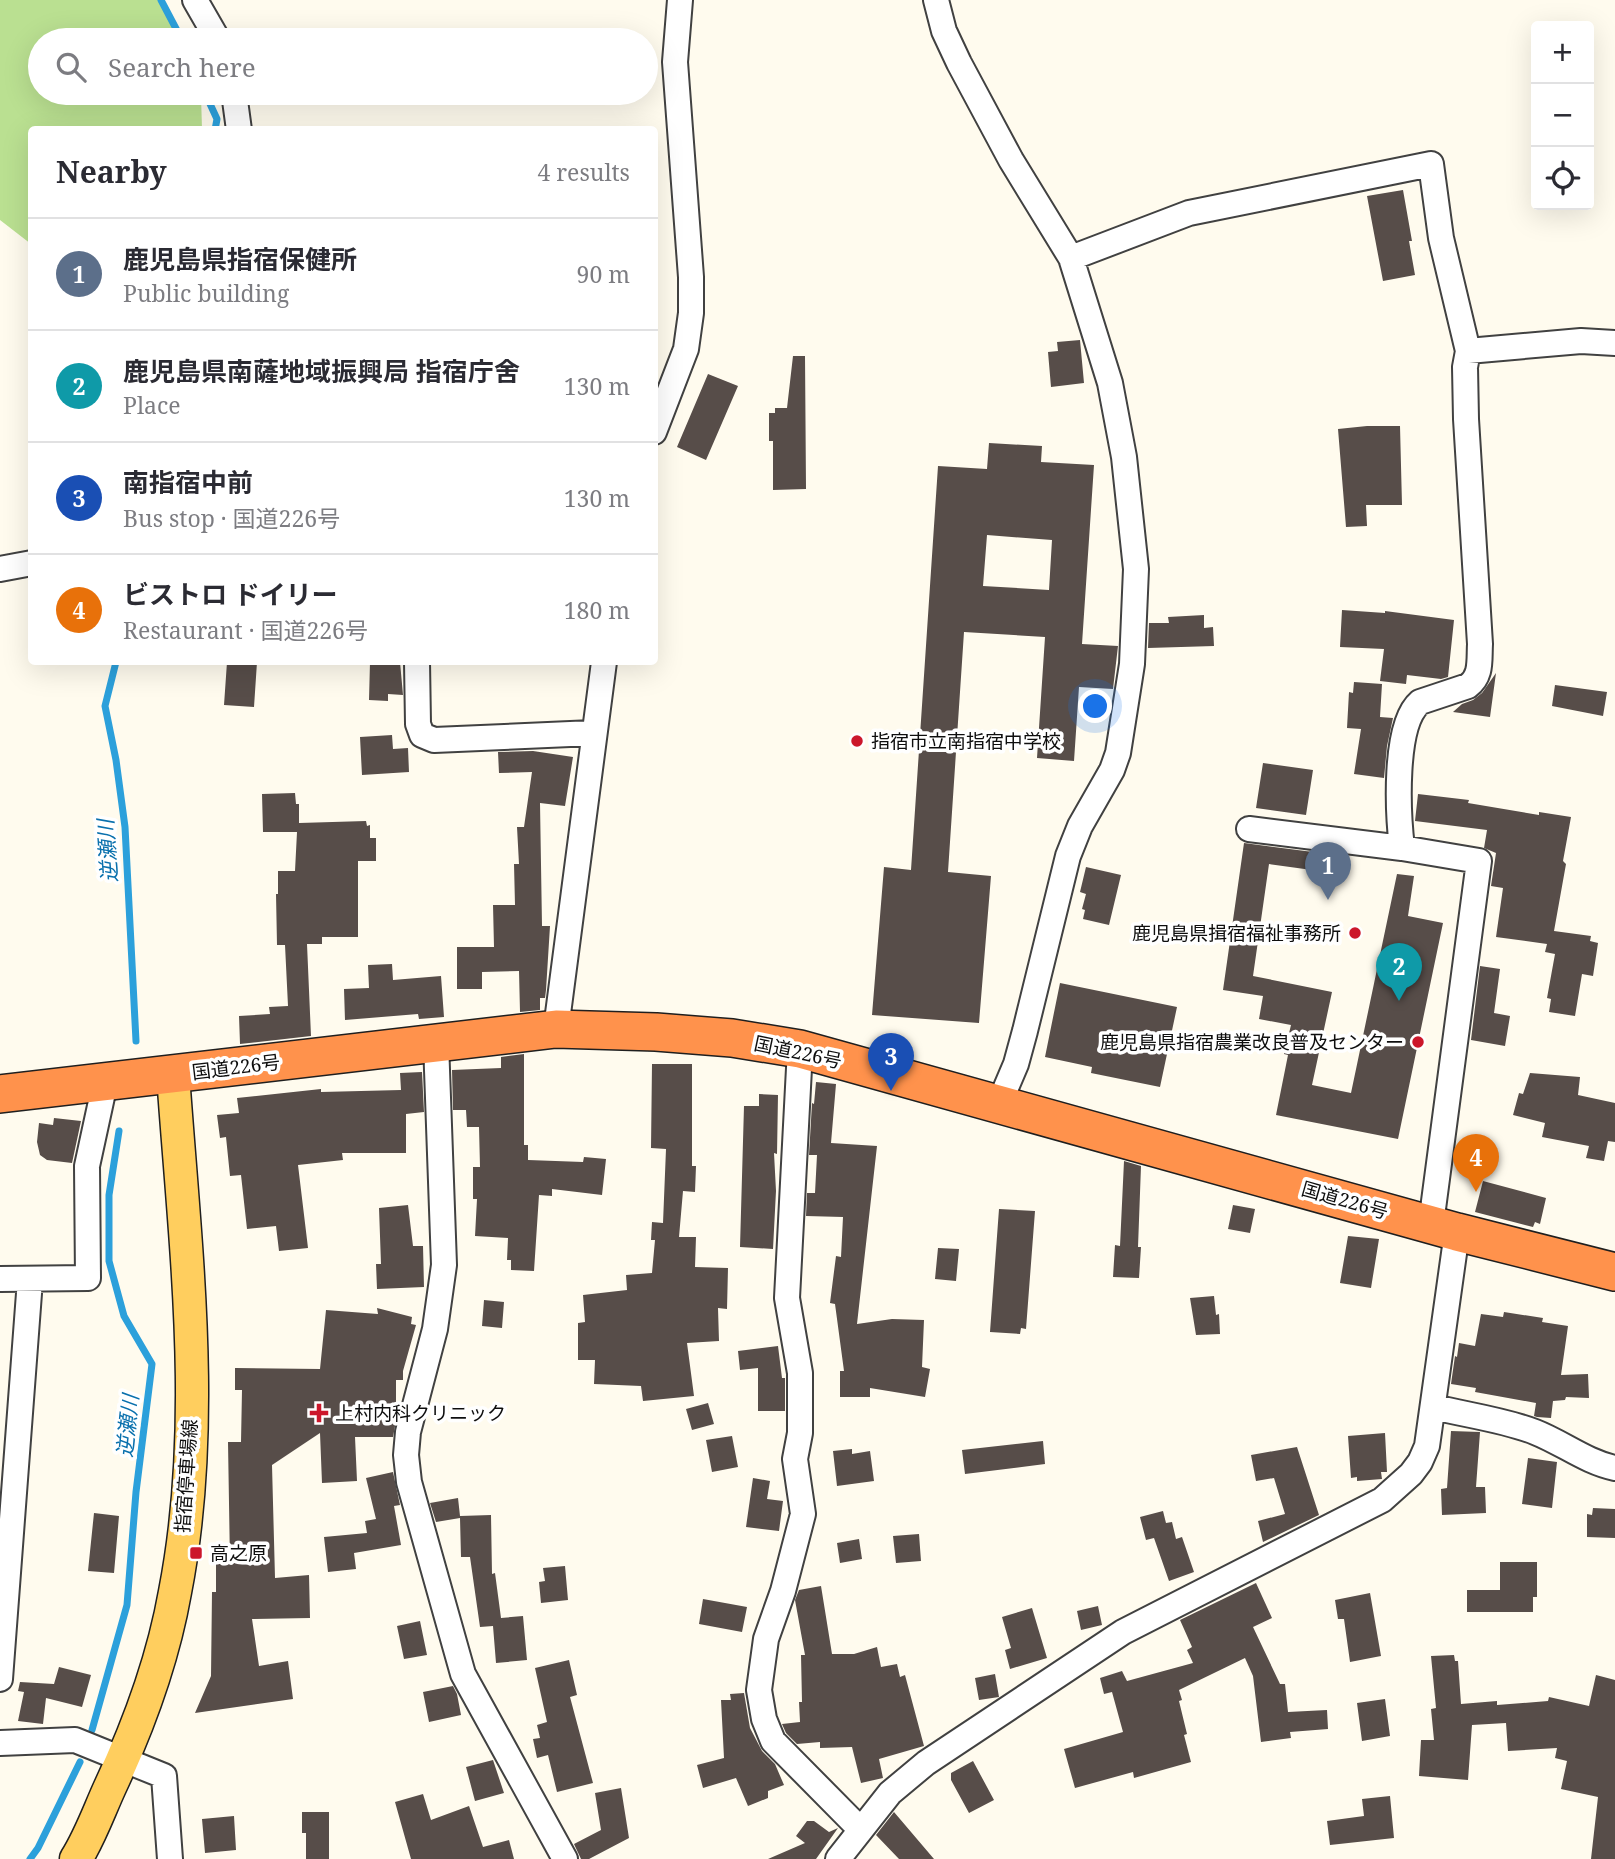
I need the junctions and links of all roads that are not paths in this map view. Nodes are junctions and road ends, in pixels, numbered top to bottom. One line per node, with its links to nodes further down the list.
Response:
1 (195, 0): 4 (street)
2 (680, 0): 10 (street)
3 (936, 0): 7 (street)
4 (211, 28)
5 (236, 105): 6 (street)
6 (238, 126)
7 (1070, 258): 9 (street); 24 (street)
8 (1615, 343): 9 (street)
9 (1468, 351): 17 (street)
10 (658, 422)
11 (28, 564): 12 (street)
12 (0, 569)
13 (417, 665): 15 (street)
14 (604, 665): 15 (street)
15 (593, 733): 18 (street)
16 (1250, 829): 17 (street)
17 (1402, 848): 25 (street)
18 (556, 1029): 19 (highway, 国道226号); 20 (highway, 国道226号)
19 (436, 1042): 21 (highway, 国道226号); 37 (street)
20 (800, 1049): 24 (highway, 国道226号); 34 (street)
21 (173, 1075): 22 (highway, 国道226号); 33 (main road, 指宿停車場線)
22 (105, 1083): 23 (highway, 国道226号); 28 (street)
23 (0, 1094)
24 (999, 1104): 25 (highway, 国道226号)
25 (1444, 1228): 26 (highway, 国道226号); 29 (street)
26 (1615, 1272)
27 (0, 1279): 28 (street)
28 (30, 1280): 31 (street)
29 (1434, 1407): 30 (street); 34 (street)
30 (1615, 1468)
31 (0, 1679)
32 (0, 1743): 33 (street)
33 (123, 1761): 35 (main road, 指宿停車場線); 36 (street)
34 (860, 1829): 38 (street)
35 (76, 1859)
36 (170, 1859)
37 (565, 1859)
38 (838, 1859)

